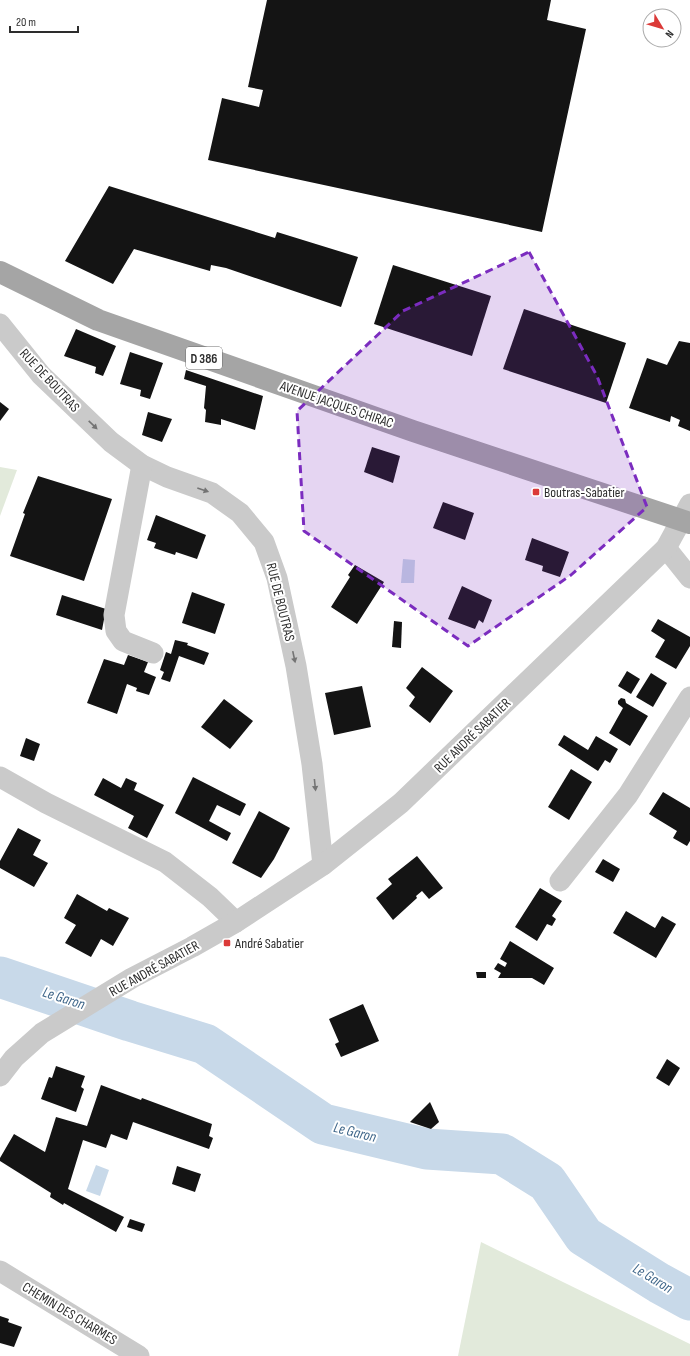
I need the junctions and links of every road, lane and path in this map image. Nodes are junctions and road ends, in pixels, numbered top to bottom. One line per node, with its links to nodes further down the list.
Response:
1 (0, 272): 4 (main road, AVENUE JACQUES CHIRAC / D 386)
2 (0, 324): 3 (street, RUE DE BOUTRAS, one-way to 3)
3 (142, 465): 7 (street); 10 (street, RUE DE BOUTRAS, one-way to 10)
4 (687, 516): 5 (street, RUE ANDRÉ SABATIER)
5 (666, 548): 6 (street); 10 (street, RUE ANDRÉ SABATIER)
6 (690, 578)
7 (153, 653)
8 (690, 696): 11 (street)
9 (0, 776): 12 (street)
10 (323, 865): 12 (street, RUE ANDRÉ SABATIER)
11 (560, 881)
12 (236, 922): 13 (street, RUE ANDRÉ SABATIER)
13 (0, 1076)
14 (0, 1271): 15 (street, CHEMIN DES CHARMES)
15 (139, 1356)

